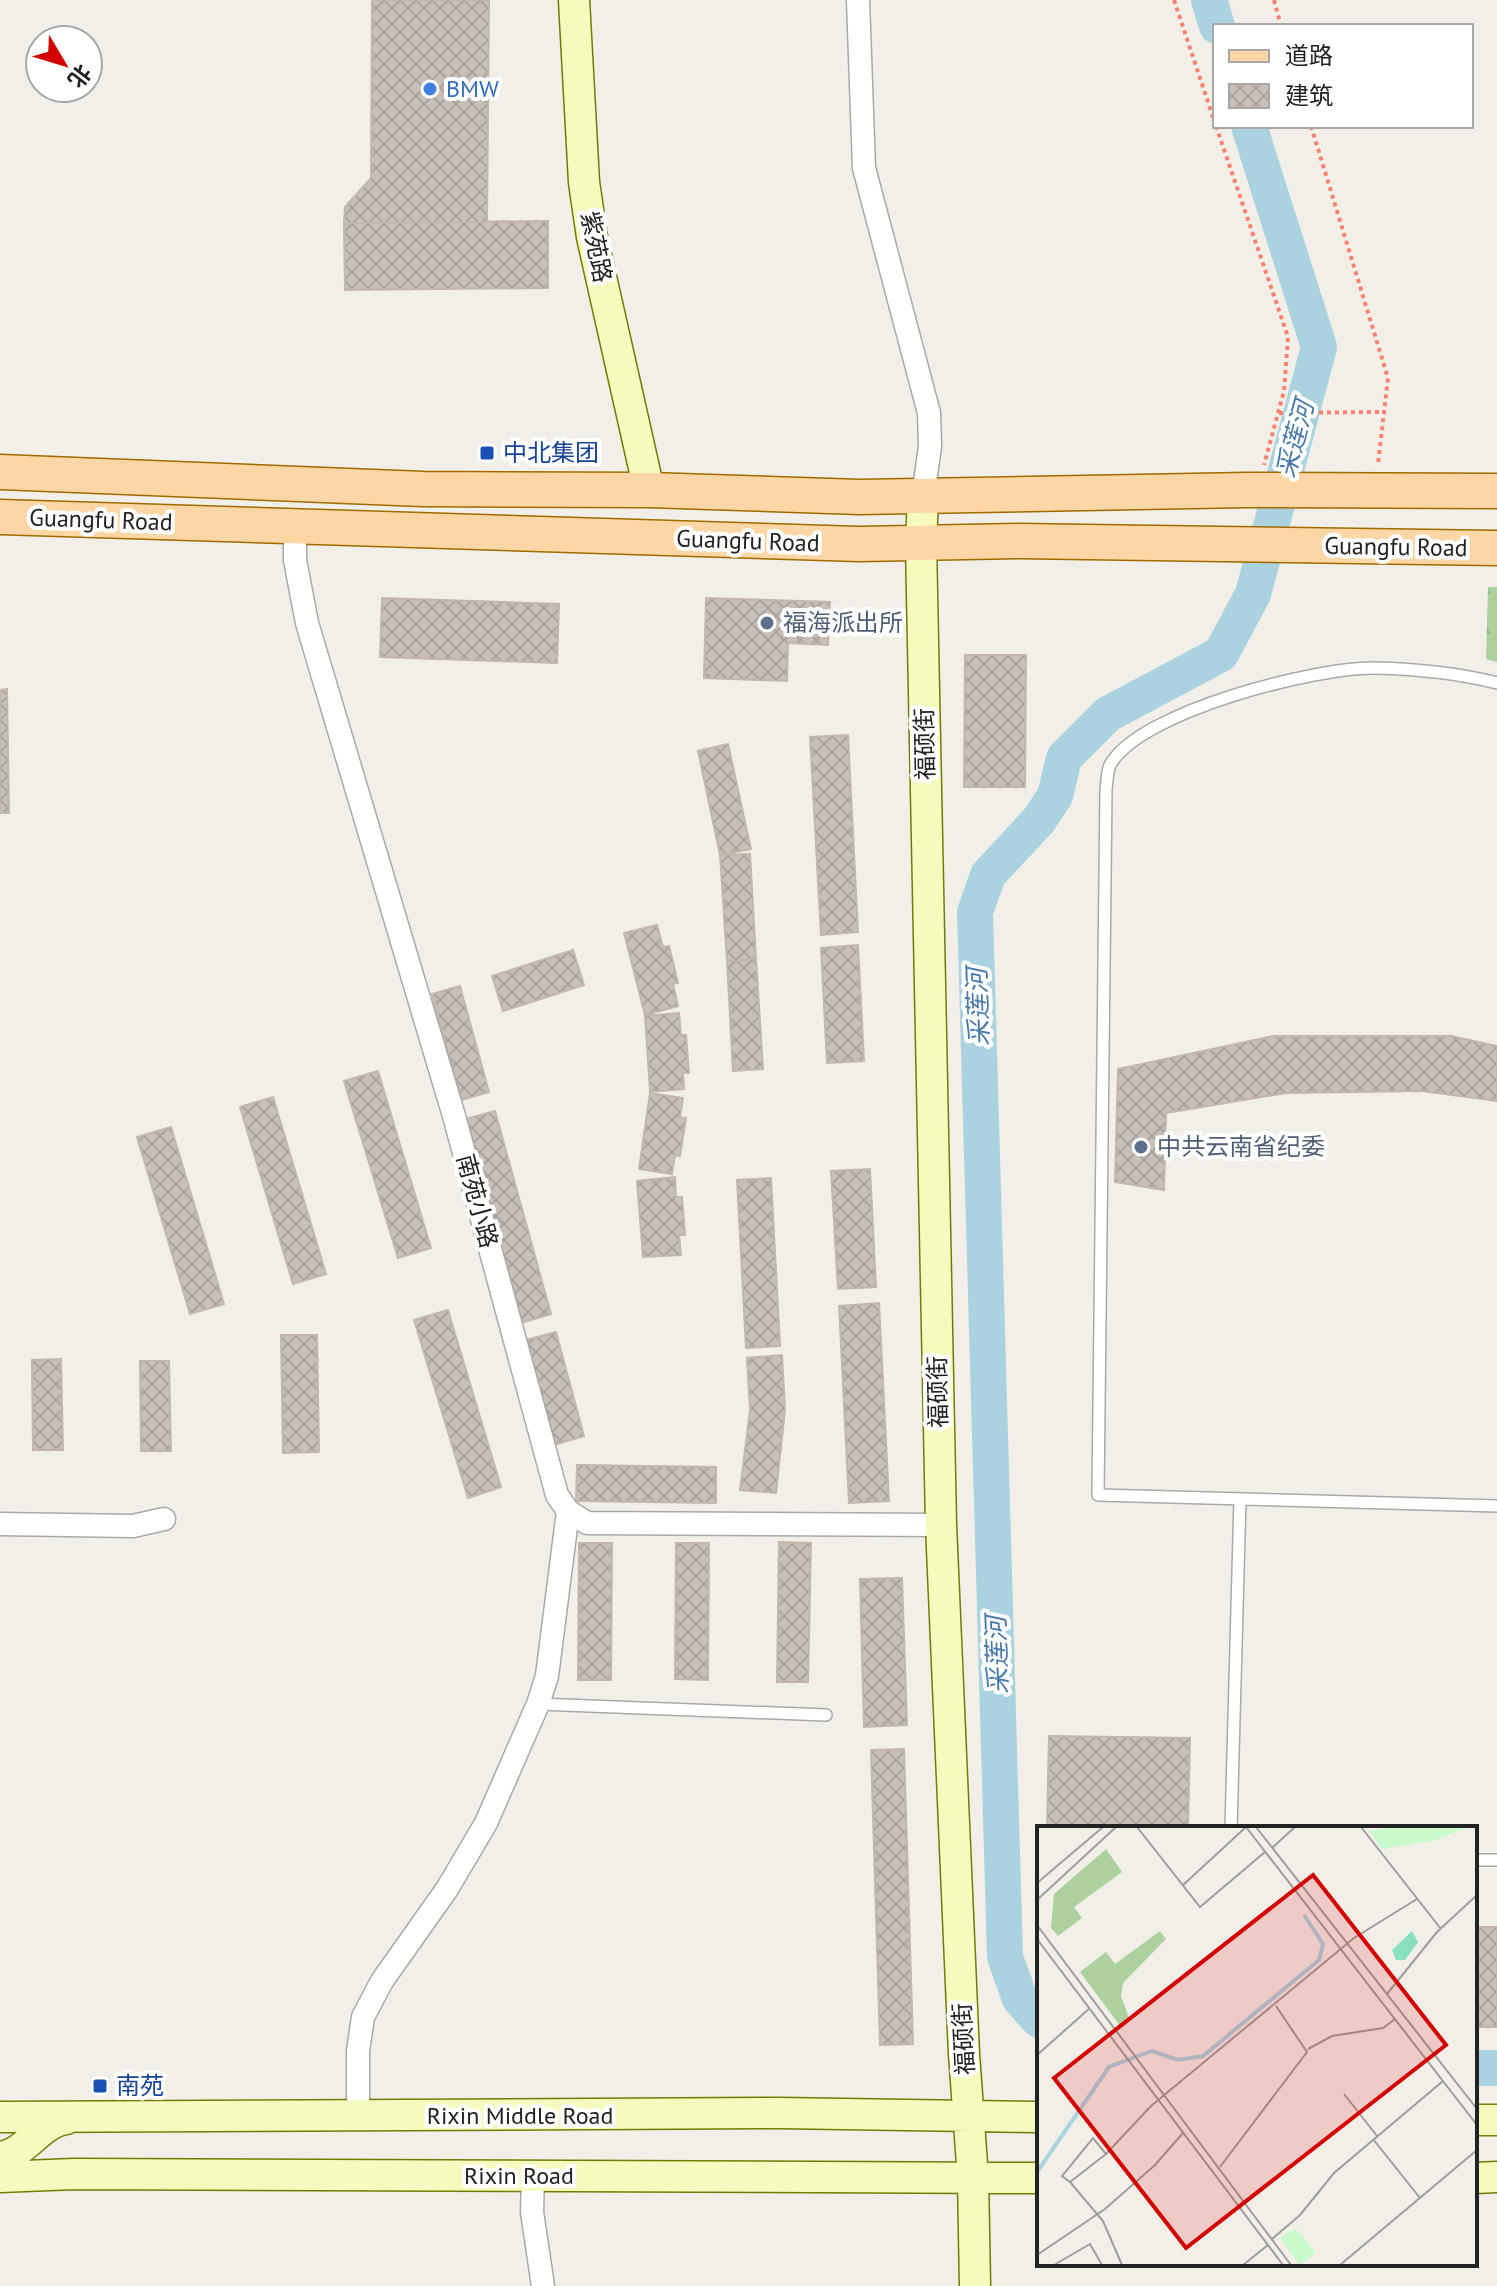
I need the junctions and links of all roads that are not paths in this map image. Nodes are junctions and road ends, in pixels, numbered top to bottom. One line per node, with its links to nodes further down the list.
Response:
1 (574, 0): 4 (main road, 紫苑路)
2 (858, 0): 6 (street)
3 (0, 472): 4 (main road, Guangfu Road)
4 (649, 490): 6 (main road, Guangfu Road)
5 (1497, 491): 6 (main road, Guangfu Road)
6 (923, 497): 9 (main road, 福硕街)
7 (0, 517): 8 (main road, Guangfu Road)
8 (295, 527): 9 (main road, Guangfu Road); 14 (street, 南苑小路)
9 (921, 544): 10 (main road, Guangfu Road); 17 (main road, 福硕街)
10 (1497, 548)
11 (1497, 683): 12 (lane)
12 (1240, 1499): 13 (lane); 20 (lane)
13 (1497, 1506)
14 (568, 1511): 17 (street); 18 (street)
15 (164, 1519): 16 (street)
16 (0, 1524)
17 (941, 1525): 24 (main road, 福硕街)
18 (538, 1704): 19 (lane); 21 (street)
19 (826, 1715)
20 (1231, 1826)
21 (358, 2116): 23 (main road, Rixin Middle Road); 24 (main road, Rixin Middle Road)
22 (0, 2117): 23 (main road, Rixin Middle Road)
23 (76, 2117): 26 (main road); 27 (main road)
24 (969, 2117): 25 (main road, Rixin Middle Road); 31 (main road, 福硕街)
25 (1037, 2117)
26 (0, 2157)
27 (74, 2174): 28 (main road, Rixin Road); 29 (main road, Rixin Road)
28 (533, 2176): 31 (main road, Rixin Road); 34 (street)
29 (0, 2177)
30 (1497, 2177): 33 (main road)
31 (973, 2178): 32 (main road, Rixin Road); 35 (main road, 福硕街)
32 (1037, 2178)
33 (1477, 2178)
34 (543, 2286)
35 (975, 2286)

